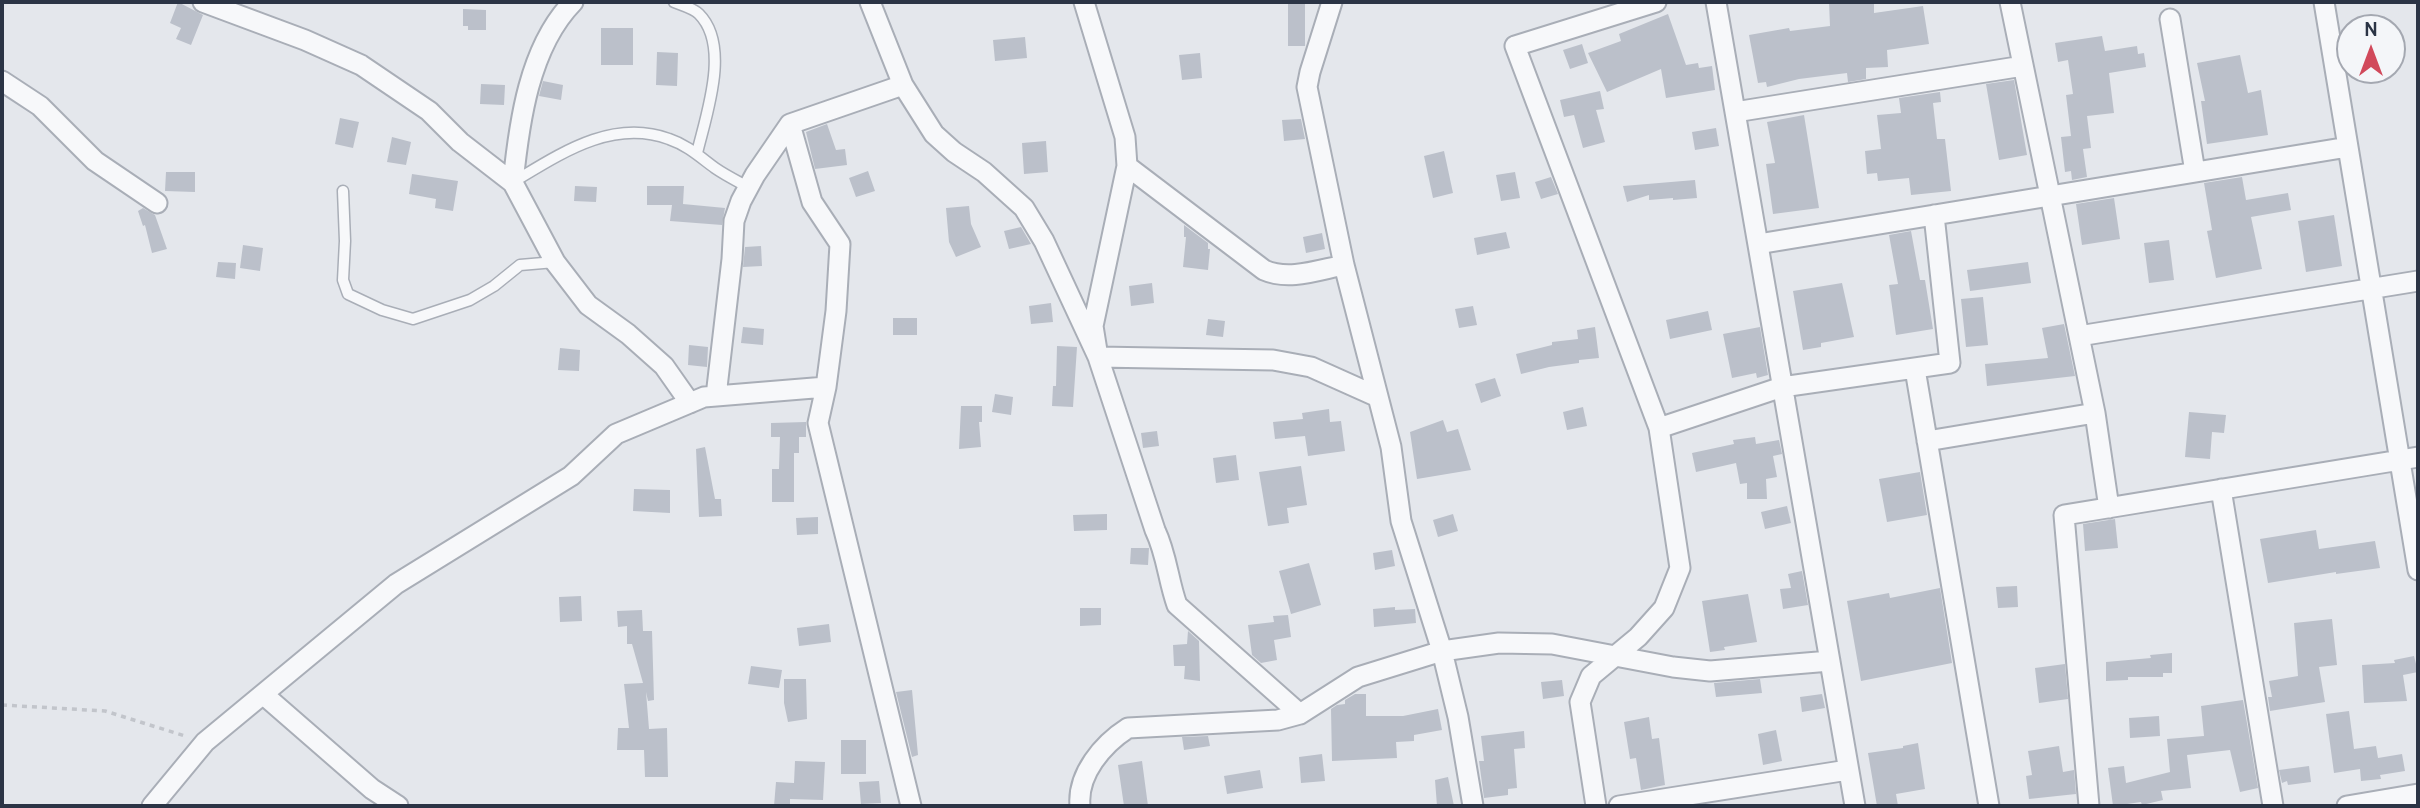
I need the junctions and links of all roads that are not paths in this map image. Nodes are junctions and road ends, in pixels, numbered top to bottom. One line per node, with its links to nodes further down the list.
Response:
1 (203, 2): 21 (street)
2 (573, 2): 21 (street)
3 (674, 2): 18 (lane)
4 (870, 2): 14 (street)
5 (1084, 2): 19 (street)
6 (1332, 2): 29 (street)
7 (1656, 2): 41 (street)
8 (1716, 2): 15 (street)
9 (2010, 2): 12 (street)
10 (2324, 2): 17 (street)
11 (2170, 19): 20 (street)
12 (2023, 66): 15 (street); 24 (street)
13 (2, 81): 25 (street)
14 (903, 85): 16 (street); 33 (street)
15 (1735, 112): 27 (street)
16 (790, 124): 22 (street); 35 (street)
17 (2348, 147): 20 (street); 31 (street)
18 (697, 153): 21 (lane); 22 (lane)
19 (1128, 166): 29 (street); 33 (street)
20 (2195, 173): 24 (street)
21 (513, 183): 28 (street)
22 (748, 187): 37 (street)
23 (343, 191): 28 (lane)
24 (2050, 196): 26 (street); 32 (street)
25 (157, 203)
26 (1934, 215): 27 (street); 34 (street)
27 (1758, 244): 36 (street)
28 (555, 262): 39 (street)
29 (1344, 265): 38 (street)
30 (2418, 281): 31 (street)
31 (2372, 288): 32 (street); 43 (street)
32 (2079, 336): 40 (street)
33 (1098, 357): 38 (street); 51 (street)
34 (1915, 369): 36 (street); 42 (street)
35 (826, 387): 37 (street); 56 (street)
36 (1782, 387): 41 (street); 49 (street)
37 (716, 396): 39 (street)
38 (1378, 397): 47 (street)
39 (690, 403): 50 (street)
40 (2095, 413): 42 (street); 45 (street)
41 (1658, 428): 48 (street)
42 (1927, 441): 62 (street)
43 (2409, 459): 44 (street); 46 (street)
44 (2221, 489): 45 (street); 64 (street)
45 (2109, 508): 63 (street)
46 (2418, 570)
47 (1443, 651): 48 (street); 51 (street); 58 (street)
48 (1614, 655): 49 (street); 59 (street)
49 (1830, 661): 52 (street)
50 (264, 695): 54 (street); 55 (street)
51 (1300, 714): 57 (street)
52 (1848, 770): 60 (street); 61 (street)
53 (2418, 794): 65 (street)
54 (152, 806)
55 (398, 806)
56 (911, 806)
57 (1080, 806)
58 (1474, 806)
59 (1596, 806)
60 (1619, 806)
61 (1855, 806)
62 (1989, 806)
63 (2089, 806)
64 (2273, 806)
65 (2347, 806)

